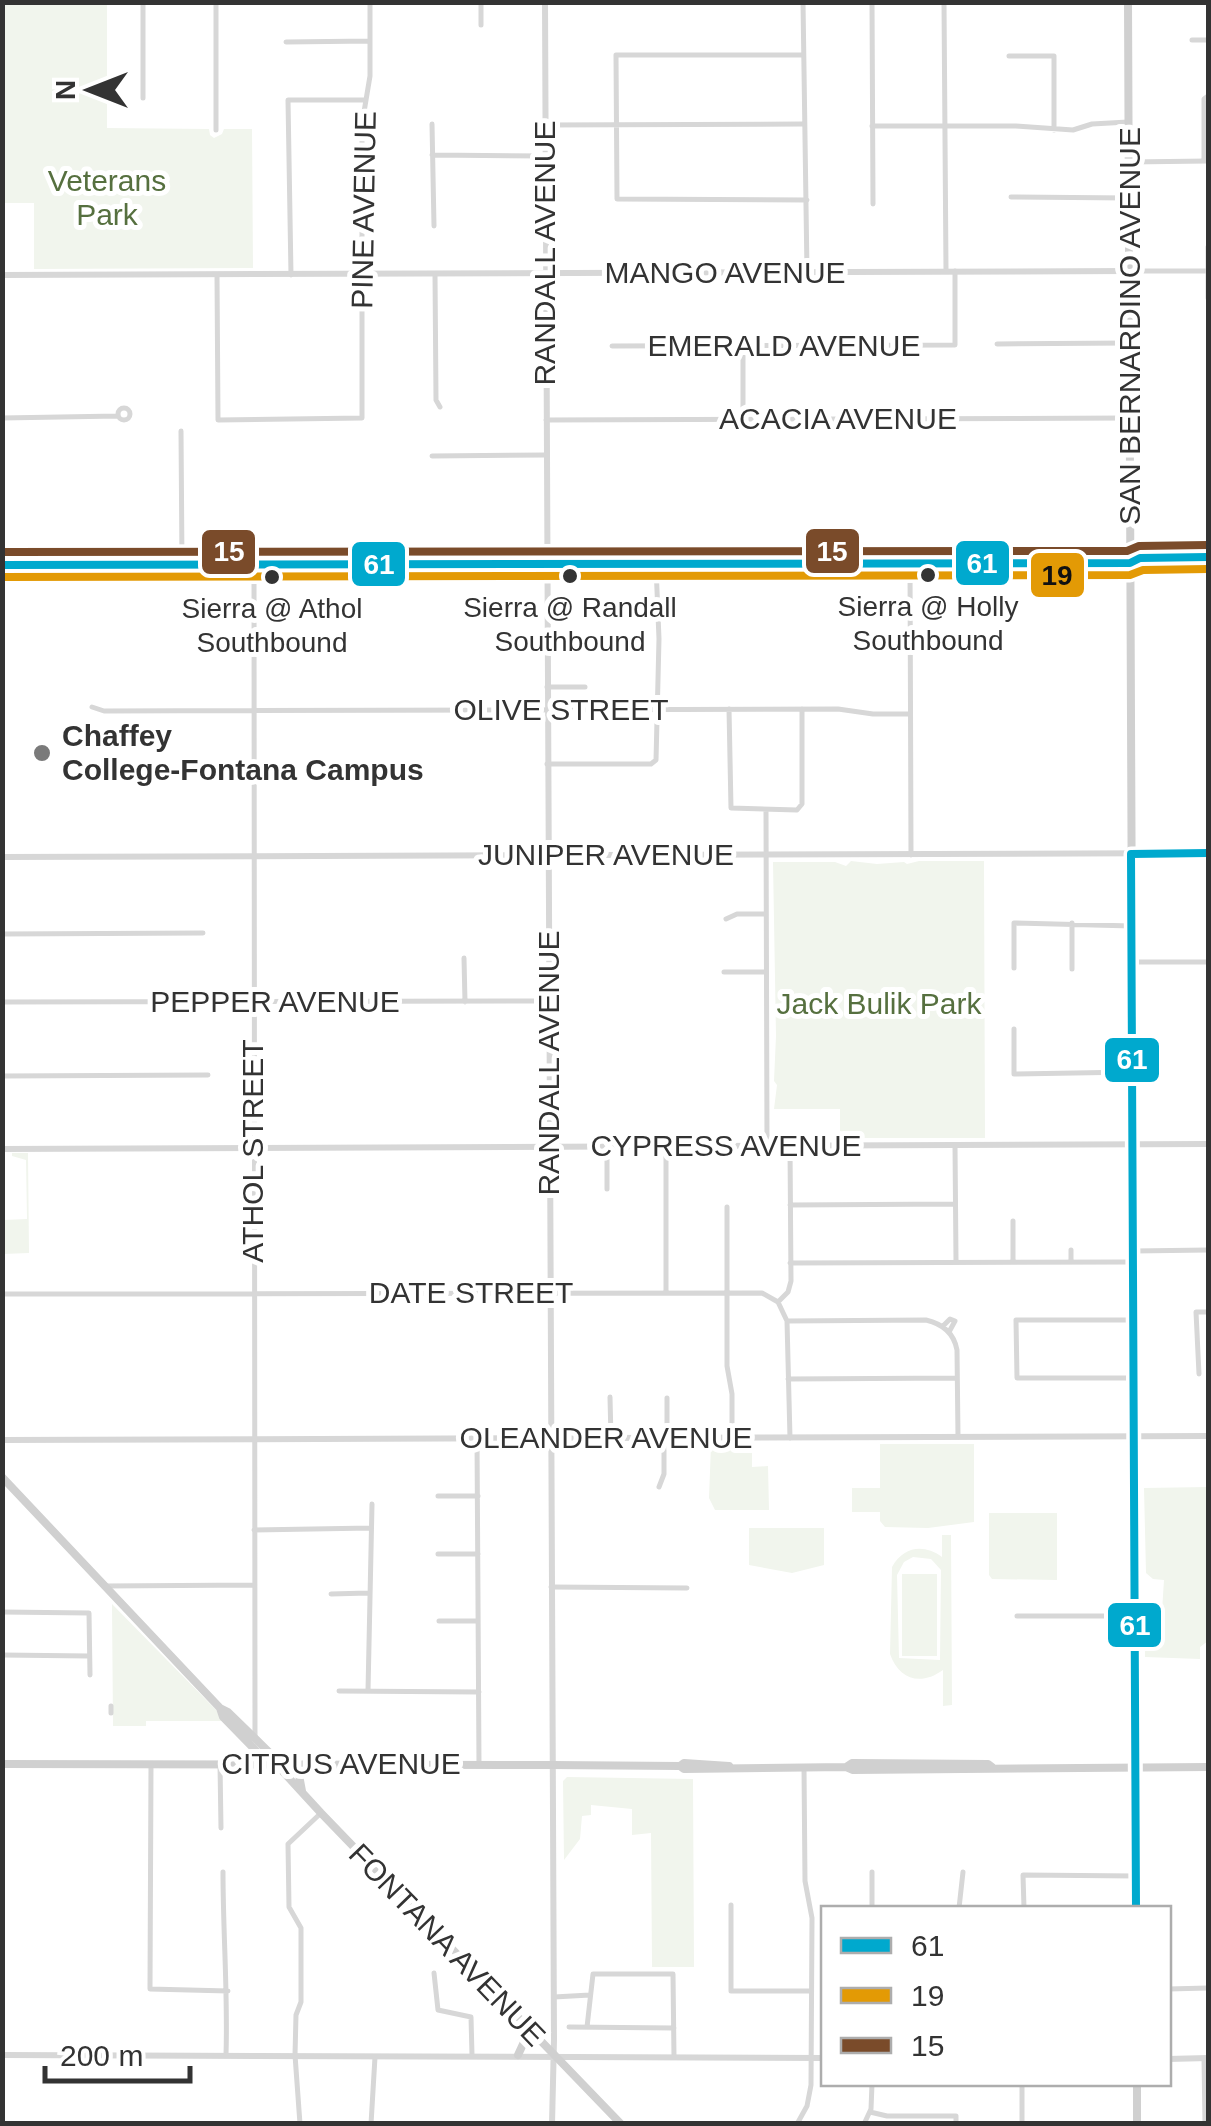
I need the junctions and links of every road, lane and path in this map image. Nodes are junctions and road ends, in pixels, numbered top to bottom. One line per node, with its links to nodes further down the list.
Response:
1 (143, 2): 18 (street)
2 (216, 2): 27 (street)
3 (370, 2): 13 (street, PINE AVENUE)
4 (481, 2): 10 (street)
5 (545, 2): 23 (street, RANDALL AVENUE)
6 (803, 2): 15 (street)
7 (872, 2): 25 (street)
8 (944, 2): 26 (street)
9 (1128, 2): 20 (main road, SAN BERNARDINO AVENUE)
10 (481, 25)
11 (1192, 40): 12 (street)
12 (1208, 40)
13 (370, 41): 14 (street); 19 (street, PINE AVENUE)
14 (286, 42)
15 (803, 55): 22 (street); 24 (street)
16 (1009, 56): 28 (street)
17 (1207, 97): 32 (street)
18 (143, 98)
19 (365, 100): 43 (street, PINE AVENUE); 47 (street)
20 (1129, 122): 28 (street); 31 (main road, SAN BERNARDINO AVENUE)
21 (432, 124): 29 (street)
22 (803, 124): 24 (street); 35 (street)
23 (545, 125): 24 (street); 30 (street, RANDALL AVENUE)
24 (616, 126): 35 (street)
25 (872, 126): 26 (street); 36 (street)
26 (945, 126): 28 (street); 42 (street)
27 (216, 130)
28 (1054, 130)
29 (432, 155): 30 (street); 37 (street)
30 (545, 156): 45 (street, RANDALL AVENUE)
31 (1129, 162): 32 (street); 34 (main road, SAN BERNARDINO AVENUE)
32 (1206, 162)
33 (1011, 197): 34 (street)
34 (1129, 198): 39 (main road, SAN BERNARDINO AVENUE)
35 (807, 200): 41 (street)
36 (873, 204)
37 (434, 226)
38 (1208, 248): 40 (street)
39 (1130, 271): 40 (street, MANGO AVENUE); 42 (street, MANGO AVENUE); 50 (main road, SAN BERNARDINO AVENUE)
40 (1208, 271): 49 (street)
41 (807, 272): 42 (street, MANGO AVENUE); 45 (street, MANGO AVENUE)
42 (950, 272): 53 (street, EMERALD AVENUE)
43 (362, 274): 44 (street, MANGO AVENUE); 46 (street, PINE AVENUE); 47 (street, MANGO AVENUE)
44 (435, 274): 45 (street, MANGO AVENUE); 54 (street)
45 (546, 274): 58 (street, RANDALL AVENUE)
46 (216, 275): 47 (street, MANGO AVENUE); 48 (street, MANGO AVENUE)
47 (291, 275)
48 (2, 276)
49 (1208, 298)
50 (1129, 343): 51 (street); 57 (main road, SAN BERNARDINO AVENUE)
51 (997, 344)
52 (612, 346): 53 (street, EMERALD AVENUE)
53 (744, 346): 59 (street)
54 (440, 408)
55 (118, 416): 56 (street)
56 (2, 418)
57 (1130, 418): 59 (street, ACACIA AVENUE); 65 (main road, SAN BERNARDINO AVENUE)
58 (546, 420): 59 (street, ACACIA AVENUE); 61 (street, RANDALL AVENUE)
59 (743, 420)
60 (181, 430): 67 (street)
61 (546, 455): 62 (street); 69 (street, RANDALL AVENUE)
62 (432, 456)
63 (1208, 558): 65 (main road)
64 (910, 562): 65 (main road); 66 (main road); 80 (street)
65 (1130, 562): 71 (main road); 84 (main road, SAN BERNARDINO AVENUE)
66 (656, 563): 69 (main road); 78 (street)
67 (182, 564): 68 (main road); 70 (main road)
68 (254, 564): 69 (main road); 79 (street, ATHOL STREET)
69 (546, 564): 73 (street, RANDALL AVENUE)
70 (2, 565)
71 (1208, 567)
72 (585, 687): 73 (street)
73 (547, 688): 77 (street, RANDALL AVENUE)
74 (92, 707): 79 (street, OLIVE STREET)
75 (729, 709): 76 (street, OLIVE STREET); 78 (street, OLIVE STREET); 82 (street)
76 (802, 709): 80 (street, OLIVE STREET); 82 (street)
77 (547, 710): 78 (street, OLIVE STREET); 79 (street, OLIVE STREET); 81 (street, RANDALL AVENUE)
78 (656, 710): 81 (street)
79 (255, 711): 87 (street, ATHOL STREET)
80 (910, 714): 83 (street)
81 (547, 764): 88 (street, RANDALL AVENUE)
82 (766, 810): 86 (street)
83 (911, 854): 84 (street, JUNIPER AVENUE); 86 (street, JUNIPER AVENUE)
84 (1131, 854): 85 (street, JUNIPER AVENUE); 93 (main road, SAN BERNARDINO AVENUE)
85 (1208, 854)
86 (766, 855): 88 (street, JUNIPER AVENUE); 90 (street)
87 (256, 856): 88 (street, JUNIPER AVENUE); 89 (street, JUNIPER AVENUE); 105 (street, ATHOL STREET)
88 (548, 856): 103 (street, RANDALL AVENUE)
89 (2, 857)
90 (766, 914): 91 (street); 102 (street)
91 (726, 918)
92 (1072, 924): 93 (street); 99 (street); 100 (street)
93 (1132, 926): 97 (main road, SAN BERNARDINO AVENUE)
94 (203, 933): 95 (street)
95 (2, 934)
96 (464, 958): 106 (street)
97 (1132, 962): 98 (street); 108 (main road, SAN BERNARDINO AVENUE)
98 (1208, 962)
99 (1014, 968)
100 (1072, 968)
101 (724, 972): 102 (street)
102 (766, 972): 117 (street)
103 (548, 1001): 106 (street, PEPPER AVENUE); 115 (street, RANDALL AVENUE)
104 (2, 1002): 105 (street, PEPPER AVENUE)
105 (254, 1002): 106 (street, PEPPER AVENUE); 119 (street, ATHOL STREET)
106 (464, 1002)
107 (1014, 1029): 108 (street)
108 (1132, 1072): 114 (main road, SAN BERNARDINO AVENUE)
109 (208, 1075): 110 (street)
110 (2, 1076)
111 (955, 1144): 114 (street, CYPRESS AVENUE); 118 (street, CYPRESS AVENUE); 122 (street)
112 (1208, 1144): 114 (street, CYPRESS AVENUE)
113 (666, 1145): 116 (street, CYPRESS AVENUE); 117 (street, CYPRESS AVENUE); 135 (street)
114 (1133, 1145): 128 (main road, SAN BERNARDINO AVENUE)
115 (549, 1146): 116 (street, CYPRESS AVENUE); 119 (street, CYPRESS AVENUE); 134 (street, RANDALL AVENUE)
116 (607, 1146): 121 (street)
117 (767, 1146): 118 (street, CYPRESS AVENUE)
118 (790, 1146): 123 (street)
119 (253, 1148): 120 (street, CYPRESS AVENUE); 138 (street, ATHOL STREET)
120 (2, 1149)
121 (607, 1190)
122 (955, 1204): 123 (street); 129 (street)
123 (790, 1205): 133 (street)
124 (727, 1207): 136 (street)
125 (1013, 1222): 130 (street)
126 (1071, 1250): 131 (street)
127 (1208, 1250): 128 (street)
128 (1134, 1251): 132 (main road, SAN BERNARDINO AVENUE)
129 (956, 1262): 130 (street); 133 (street)
130 (1014, 1262): 131 (street)
131 (1071, 1262): 132 (street)
132 (1134, 1262): 141 (main road, SAN BERNARDINO AVENUE)
133 (790, 1263): 139 (street)
134 (550, 1292): 135 (street, DATE STREET); 138 (street, DATE STREET); 155 (street, RANDALL AVENUE)
135 (666, 1292): 136 (street, DATE STREET)
136 (726, 1292): 139 (street, DATE STREET); 158 (street)
137 (2, 1294): 138 (street, DATE STREET)
138 (253, 1294): 160 (street, ATHOL STREET)
139 (778, 1302): 142 (street)
140 (1208, 1312): 145 (street)
141 (1133, 1320): 147 (main road, SAN BERNARDINO AVENUE); 147 (street)
142 (787, 1321): 143 (street); 148 (street)
143 (943, 1326): 144 (street); 144 (street)
144 (949, 1332): 146 (street)
145 (1199, 1374)
146 (958, 1378): 148 (street); 153 (street)
147 (1134, 1378): 151 (main road, SAN BERNARDINO AVENUE)
148 (788, 1379): 159 (street)
149 (610, 1397): 156 (street)
150 (667, 1398): 157 (street)
151 (1134, 1436): 152 (street, OLEANDER AVENUE); 153 (street, OLEANDER AVENUE); 179 (main road, SAN BERNARDINO AVENUE)
152 (1208, 1436)
153 (958, 1437): 159 (street, OLEANDER AVENUE)
154 (477, 1438): 155 (street, OLEANDER AVENUE); 160 (street, OLEANDER AVENUE); 165 (street)
155 (550, 1438): 156 (street, OLEANDER AVENUE); 173 (street, RANDALL AVENUE)
156 (610, 1438): 157 (street, OLEANDER AVENUE)
157 (666, 1438): 158 (street, OLEANDER AVENUE); 163 (street)
158 (732, 1438): 159 (street, OLEANDER AVENUE)
159 (790, 1438)
160 (254, 1439): 161 (street, OLEANDER AVENUE); 168 (street, ATHOL STREET)
161 (2, 1440)
162 (2, 1477): 172 (main road, FONTANA AVENUE)
163 (660, 1486)
164 (438, 1496): 165 (street)
165 (478, 1496): 170 (street)
166 (372, 1504): 167 (street)
167 (373, 1528): 168 (street); 175 (street)
168 (254, 1530): 171 (street, ATHOL STREET)
169 (438, 1554): 170 (street)
170 (478, 1554): 181 (street)
171 (254, 1585): 172 (street); 188 (street, ATHOL STREET)
172 (105, 1586): 188 (main road, FONTANA AVENUE)
173 (551, 1587): 174 (street); 196 (street, RANDALL AVENUE)
174 (687, 1588)
175 (369, 1593): 176 (street); 186 (street)
176 (331, 1594)
177 (2, 1612): 183 (street)
178 (1018, 1616): 179 (street)
179 (1134, 1616): 198 (main road, SAN BERNARDINO AVENUE)
180 (439, 1621): 181 (street)
181 (478, 1621): 187 (street)
182 (2, 1656): 183 (street)
183 (90, 1656): 184 (street)
184 (90, 1675)
185 (338, 1691): 186 (street)
186 (368, 1691): 187 (street)
187 (479, 1692): 195 (street)
188 (252, 1742): 192 (main road); 193 (main road, FONTANA AVENUE)
189 (2, 1764): 190 (main road, CITRUS AVENUE)
190 (151, 1764): 191 (main road, CITRUS AVENUE); 215 (street)
191 (220, 1764): 192 (main road, CITRUS AVENUE); 202 (street)
192 (246, 1764): 193 (main road, CITRUS AVENUE)
193 (276, 1764): 194 (main road, CITRUS AVENUE); 200 (main road, FONTANA AVENUE)
194 (305, 1764): 195 (main road, CITRUS AVENUE); 200 (main road)
195 (479, 1765): 196 (main road, CITRUS AVENUE)
196 (552, 1765): 197 (main road, CITRUS AVENUE); 217 (street, RANDALL AVENUE)
197 (804, 1767): 198 (main road, CITRUS AVENUE); 216 (street)
198 (1135, 1767): 199 (main road, CITRUS AVENUE); 206 (main road, SAN BERNARDINO AVENUE)
199 (1208, 1768)
200 (302, 1791): 201 (main road, FONTANA AVENUE)
201 (321, 1813): 219 (main road, FONTANA AVENUE); 226 (street)
202 (222, 1828)
203 (223, 1872): 215 (street)
204 (872, 1872): 208 (street)
205 (962, 1872): 209 (street)
206 (1136, 1876): 210 (street); 211 (main road, SAN BERNARDINO AVENUE)
207 (731, 1905): 216 (street)
208 (872, 1906)
209 (959, 1906)
210 (1024, 1906)
211 (1136, 1906)
212 (434, 1973): 227 (street)
213 (1208, 1988): 214 (street)
214 (1171, 1989)
215 (228, 1991): 224 (street)
216 (811, 1991): 231 (street)
217 (554, 1994): 218 (street); 229 (street, RANDALL AVENUE)
218 (590, 1996): 221 (street); 222 (street)
219 (515, 2016): 228 (main road); 229 (main road, FONTANA AVENUE)
220 (569, 2028): 221 (street)
221 (587, 2028): 222 (street)
222 (674, 2028): 230 (street)
223 (2, 2055): 224 (street)
224 (226, 2055): 226 (street)
225 (374, 2055): 226 (street); 227 (street); 242 (street)
226 (295, 2056): 241 (street)
227 (472, 2056): 228 (street)
228 (518, 2056): 229 (street)
229 (552, 2056): 230 (street); 243 (street, RANDALL AVENUE); 244 (main road, FONTANA AVENUE)
230 (674, 2056): 231 (street)
231 (811, 2058): 232 (street); 245 (street)
232 (821, 2058)
233 (1206, 2058): 234 (street); 239 (street)
234 (1171, 2059)
235 (872, 2086): 238 (street)
236 (1022, 2086): 247 (street)
237 (1137, 2086): 248 (main road)
238 (870, 2112): 240 (street); 246 (street)
239 (1206, 2119)
240 (956, 2120)
241 (300, 2124)
242 (371, 2124)
243 (552, 2124)
244 (620, 2124)
245 (797, 2124)
246 (864, 2124)
247 (1022, 2124)
248 (1137, 2124)

